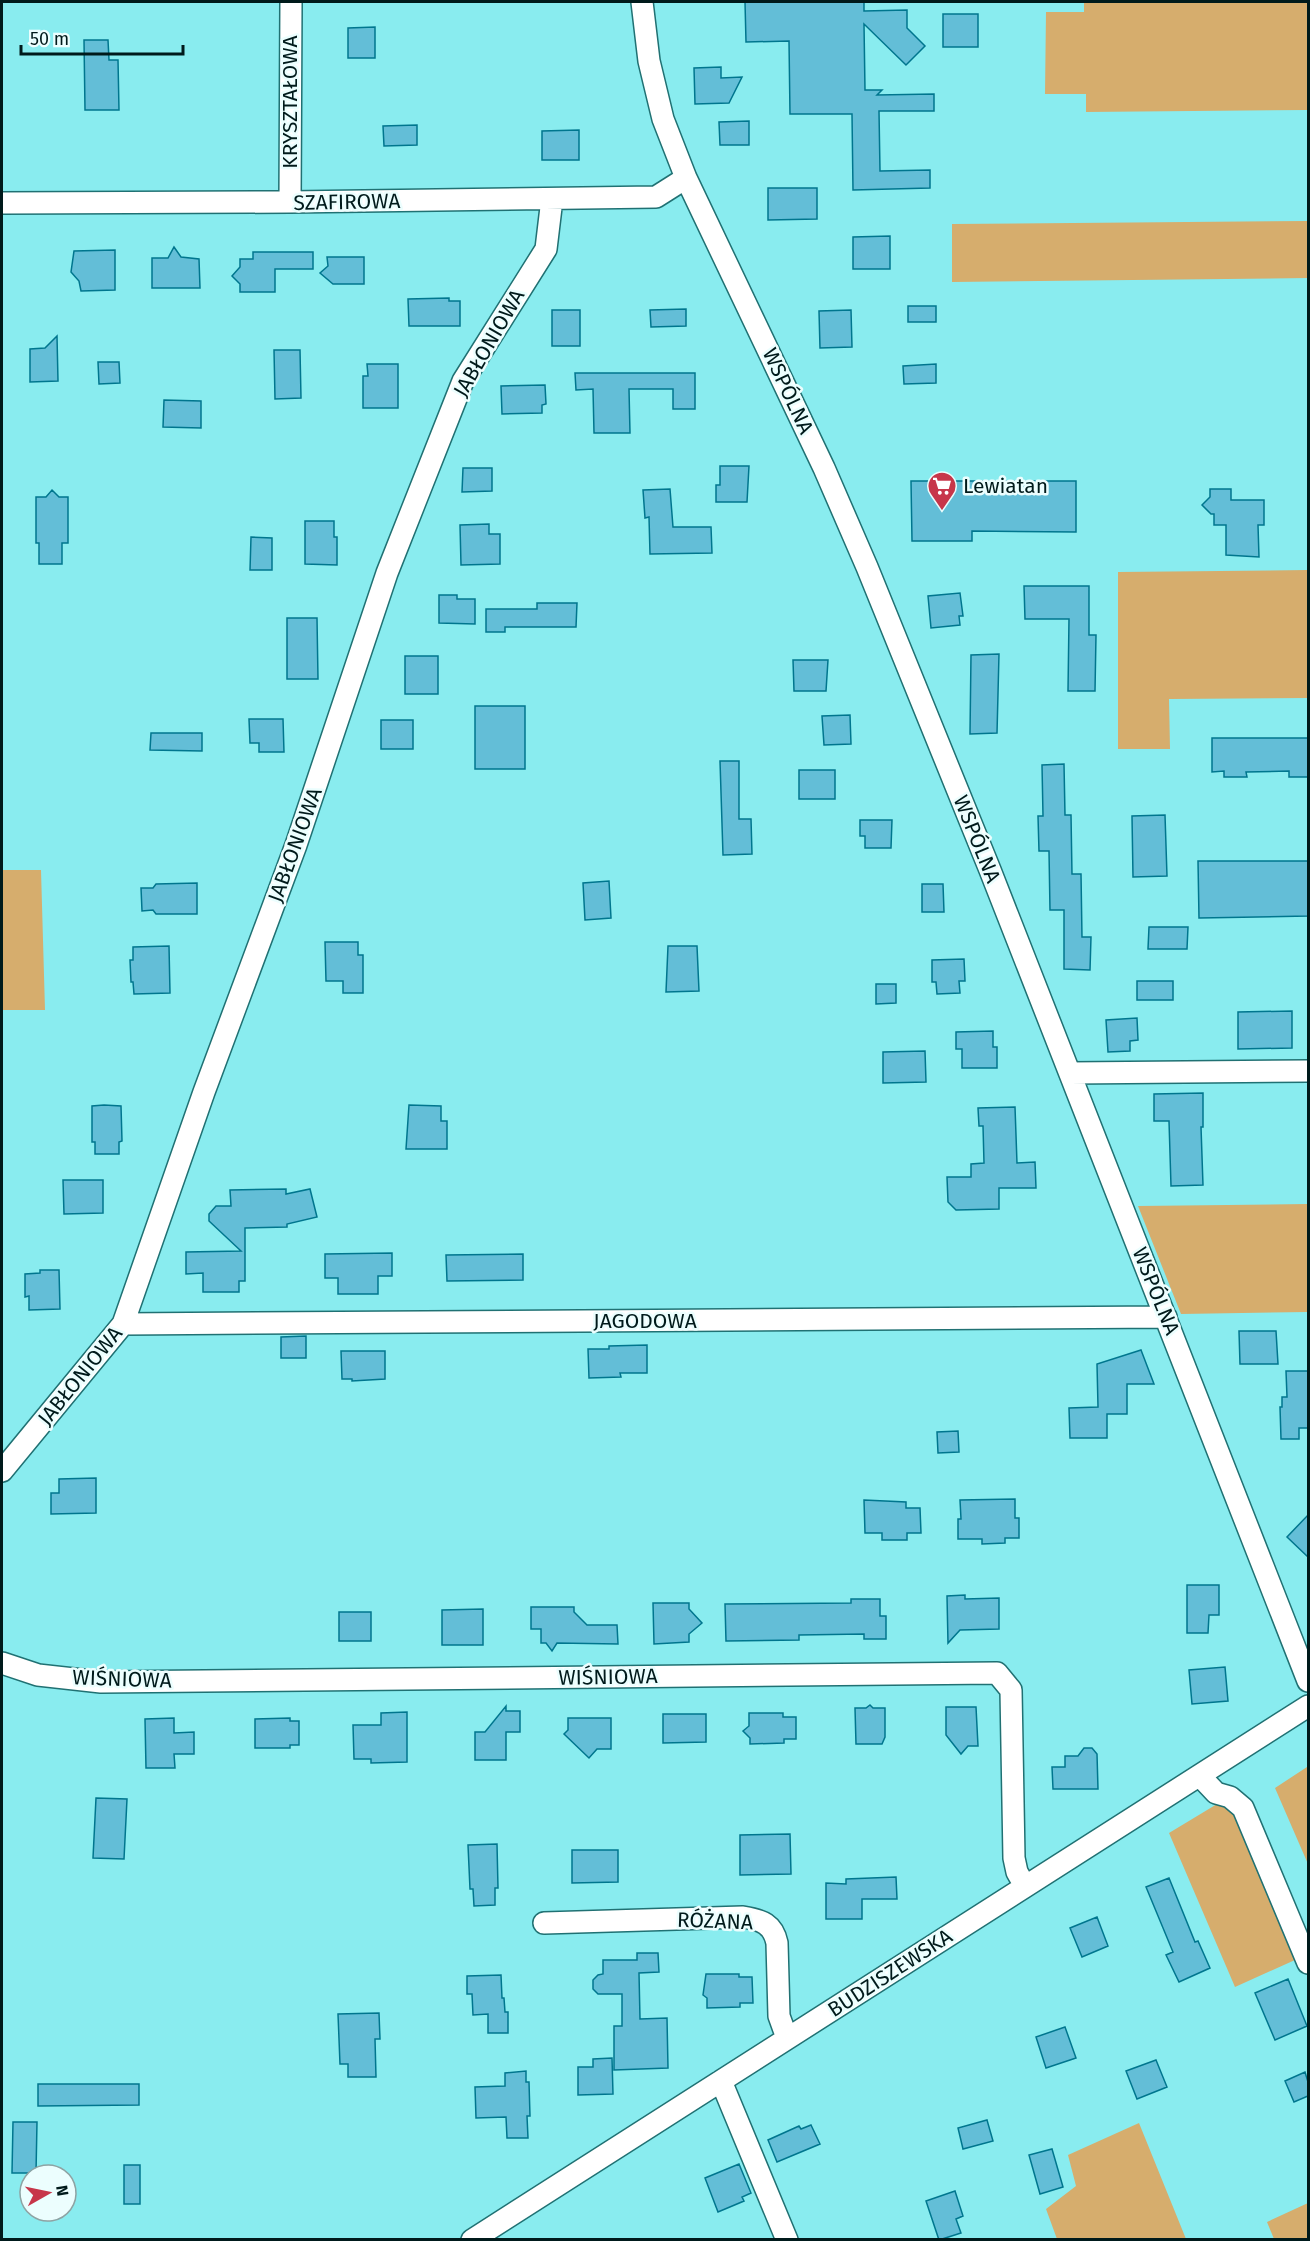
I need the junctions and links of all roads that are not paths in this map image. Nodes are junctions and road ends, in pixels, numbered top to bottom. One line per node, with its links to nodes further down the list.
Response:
1 (291, 2): 5 (street, KRYSZTAŁOWA)
2 (642, 2): 3 (street, WSPÓLNA)
3 (686, 178): 4 (street, SZAFIROWA); 8 (street, WSPÓLNA)
4 (552, 199): 5 (street, SZAFIROWA); 10 (street, JABŁONIOWA)
5 (290, 202): 6 (street, SZAFIROWA)
6 (2, 203)
7 (1308, 1071): 8 (street)
8 (1070, 1073): 9 (street, WSPÓLNA)
9 (1166, 1317): 10 (street, JAGODOWA); 13 (street, WSPÓLNA)
10 (123, 1324): 11 (street, JABŁONIOWA)
11 (2, 1471)
12 (2, 1662): 16 (street, WIŚNIOWA)
13 (1308, 1681)
14 (1308, 1706): 15 (street, BUDZISZEWSKA)
15 (1200, 1776): 16 (street, BUDZISZEWSKA); 18 (street)
16 (1025, 1886): 19 (street, BUDZISZEWSKA)
17 (544, 1923): 19 (street, RÓŻANA)
18 (1308, 1963)
19 (787, 2038): 20 (street, BUDZISZEWSKA)
20 (721, 2080): 21 (street, BUDZISZEWSKA); 22 (street)
21 (472, 2240)
22 (787, 2240)

